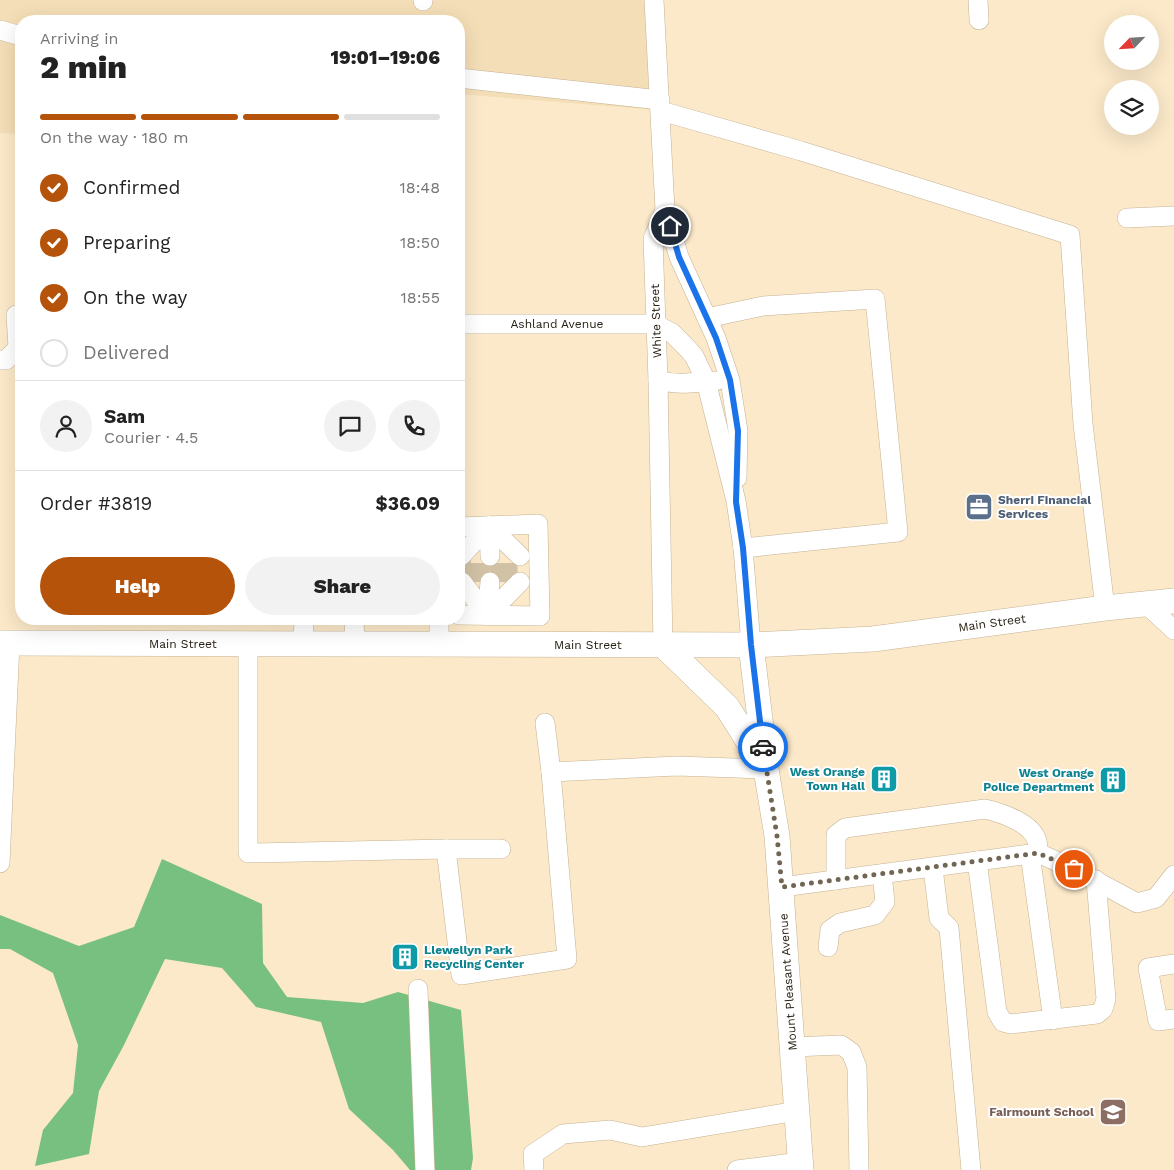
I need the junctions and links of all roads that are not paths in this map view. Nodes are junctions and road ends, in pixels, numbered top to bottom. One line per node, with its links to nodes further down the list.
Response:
1 (654, 0): 7 (street, White Street)
2 (978, 0): 3 (street)
3 (979, 20)
4 (0, 30): 5 (street)
5 (15, 34)
6 (465, 79): 7 (street)
7 (661, 106): 8 (street, White Street); 28 (street)
8 (665, 210): 12 (street); 14 (street, White Street)
9 (1174, 216): 10 (street)
10 (1127, 218)
11 (12, 315): 15 (street)
12 (707, 318): 19 (street); 24 (street)
13 (465, 324): 14 (street, Ashland Avenue)
14 (655, 324): 18 (street, White Street); 20 (street)
15 (15, 332)
16 (15, 351): 17 (street)
17 (0, 360)
18 (658, 380): 20 (street); 42 (street, White Street)
19 (730, 380): 20 (street); 21 (street)
20 (706, 381): 21 (street)
21 (736, 502): 24 (street)
22 (489, 526): 23 (street); 25 (street); 25 (street); 25 (street); 29 (street)
23 (465, 527)
24 (743, 548): 43 (street)
25 (491, 556)
26 (1174, 601): 27 (main road, Main Street)
27 (1146, 604): 28 (main road, Main Street); 35 (street)
28 (1105, 608): 43 (main road, Main Street)
29 (540, 611): 31 (street); 41 (street)
30 (465, 615): 31 (street)
31 (487, 615): 31 (street)
32 (304, 625): 38 (street)
33 (354, 625): 39 (street)
34 (439, 625): 40 (street)
35 (1174, 630)
36 (5, 643): 37 (main road, Main Street); 51 (street)
37 (248, 644): 38 (main road, Main Street); 47 (street)
38 (303, 644): 39 (main road, Main Street)
39 (355, 644): 40 (main road, Main Street)
40 (439, 644): 41 (main road, Main Street)
41 (541, 645): 42 (main road, Main Street)
42 (663, 645): 43 (main road, Main Street); 45 (main road)
43 (751, 645): 45 (main road, Mount Pleasant Avenue)
44 (545, 723): 46 (street)
45 (766, 768): 46 (street); 57 (main road, Mount Pleasant Avenue)
46 (551, 772): 47 (street)
47 (446, 849): 48 (street)
48 (501, 849)
49 (1034, 854): 50 (street); 55 (street); 56 (street); 63 (street)
50 (977, 861): 52 (street); 63 (street)
51 (0, 863)
52 (933, 868): 53 (street); 71 (street)
53 (882, 874): 55 (street); 59 (street)
54 (1174, 875): 58 (street)
55 (836, 880): 57 (street)
56 (1096, 880): 58 (street); 63 (street)
57 (782, 887): 64 (main road, Mount Pleasant Avenue)
58 (1165, 897)
59 (828, 947)
60 (1174, 964): 62 (street)
61 (418, 989): 67 (street)
62 (1174, 1018)
63 (1053, 1020)
64 (793, 1047): 65 (main road, Mount Pleasant Avenue); 70 (street)
65 (797, 1111): 66 (main road, Mount Pleasant Avenue); 68 (street)
66 (801, 1166): 69 (street)
67 (425, 1170)
68 (534, 1170)
69 (737, 1170)
70 (859, 1170)
71 (971, 1170)

